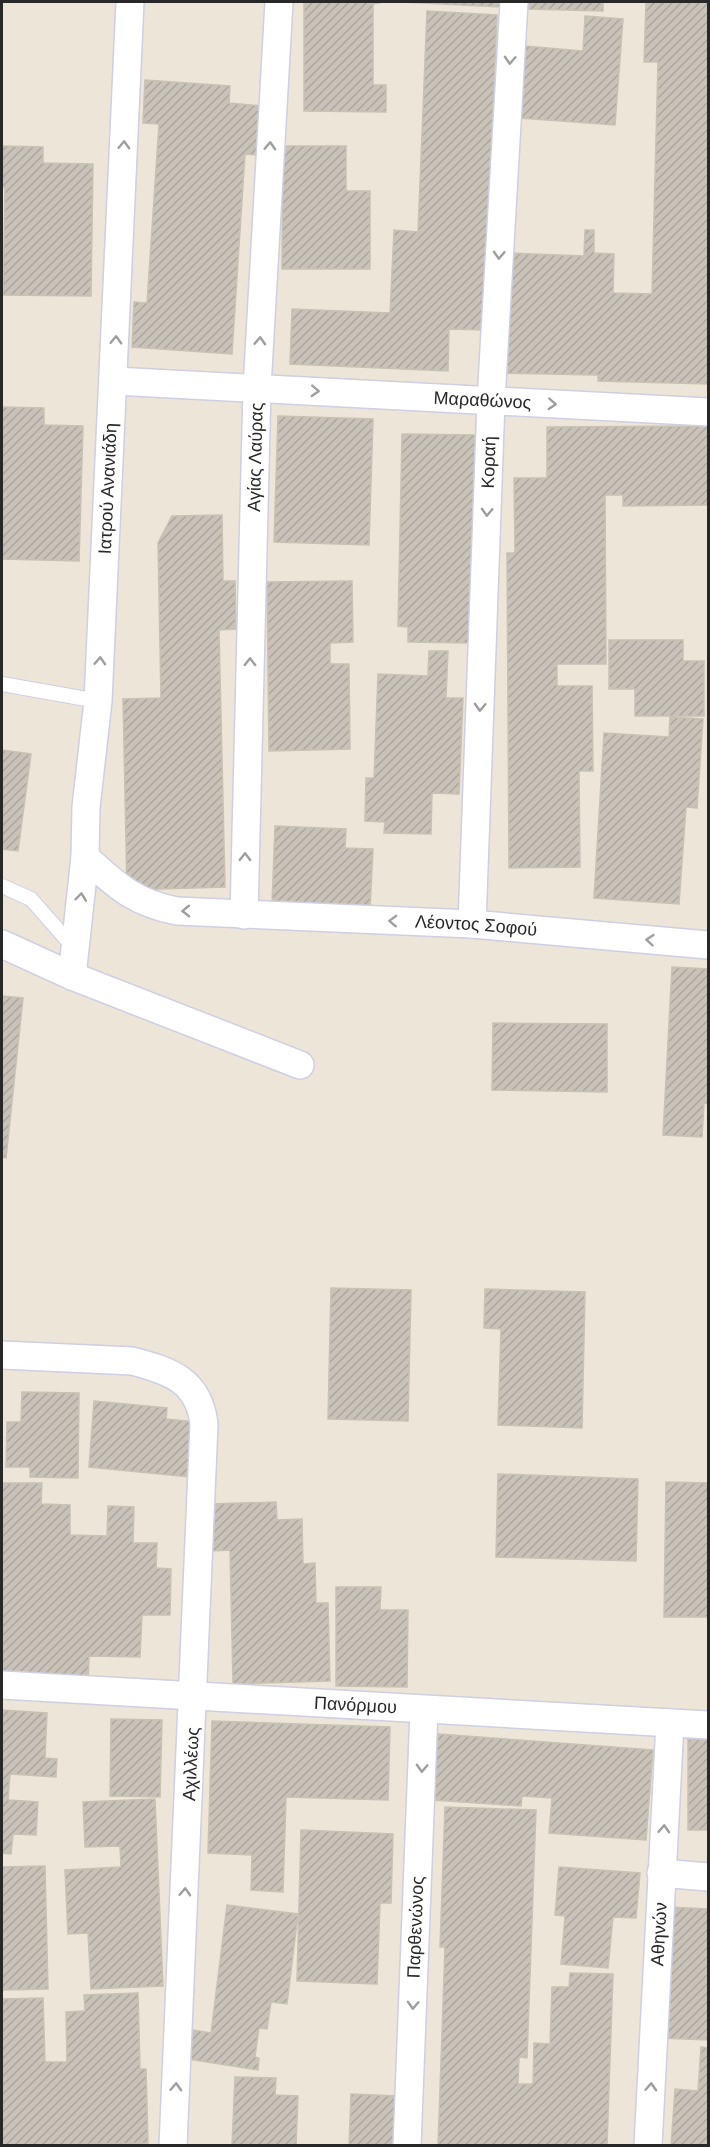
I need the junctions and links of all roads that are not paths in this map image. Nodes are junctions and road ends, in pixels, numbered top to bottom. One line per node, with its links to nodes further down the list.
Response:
1 (130, 2): 4 (street, Ιατρού Ανανιάδη, one-way to 1)
2 (279, 2): 5 (street, Αγίας Λαύρας, one-way to 2)
3 (514, 2): 6 (street, Κοραή, one-way to 6)
4 (114, 381): 5 (street, Μαραθώνος); 9 (street, Ιατρού Ανανιάδη, one-way to 4)
5 (257, 388): 6 (street, Μαραθώνος, one-way to 6); 12 (street, Αγίας Λαύρας, one-way to 5)
6 (491, 401): 7 (street, Μαραθώνος, one-way to 7); 13 (street, Κοραή, one-way to 13)
7 (708, 412)
8 (2, 684): 9 (lane)
9 (98, 701): 10 (street, Ιατρού Ανανιάδη)
10 (85, 857): 12 (street, Λέοντος Σοφού, one-way to 10); 16 (street, Ιατρού Ανανιάδη, one-way to 10)
11 (2, 886): 16 (lane)
12 (244, 915): 13 (street, Λέοντος Σοφού, one-way to 12)
13 (472, 924): 15 (street, Λέοντος Σοφού, one-way to 13)
14 (2, 944): 17 (street)
15 (708, 945)
16 (74, 948): 17 (street, Ιατρού Ανανιάδη)
17 (72, 976): 18 (street)
18 (300, 1065)
19 (2, 1355): 21 (street, Αχιλλέως)
20 (2, 1685): 21 (street, Πανόρμου)
21 (194, 1696): 22 (street, Πανόρμου); 27 (street, Αχιλλέως, one-way to 21)
22 (424, 1710): 23 (street, Πανόρμου); 28 (street, Παρθενώνος, one-way to 28)
23 (670, 1723): 24 (street, Πανόρμου); 25 (street, Αθηνών, one-way to 23)
24 (708, 1725)
25 (661, 1873): 26 (street); 29 (street, Αθηνών, one-way to 25)
26 (708, 1877)
27 (173, 2145)
28 (407, 2145)
29 (648, 2145)

